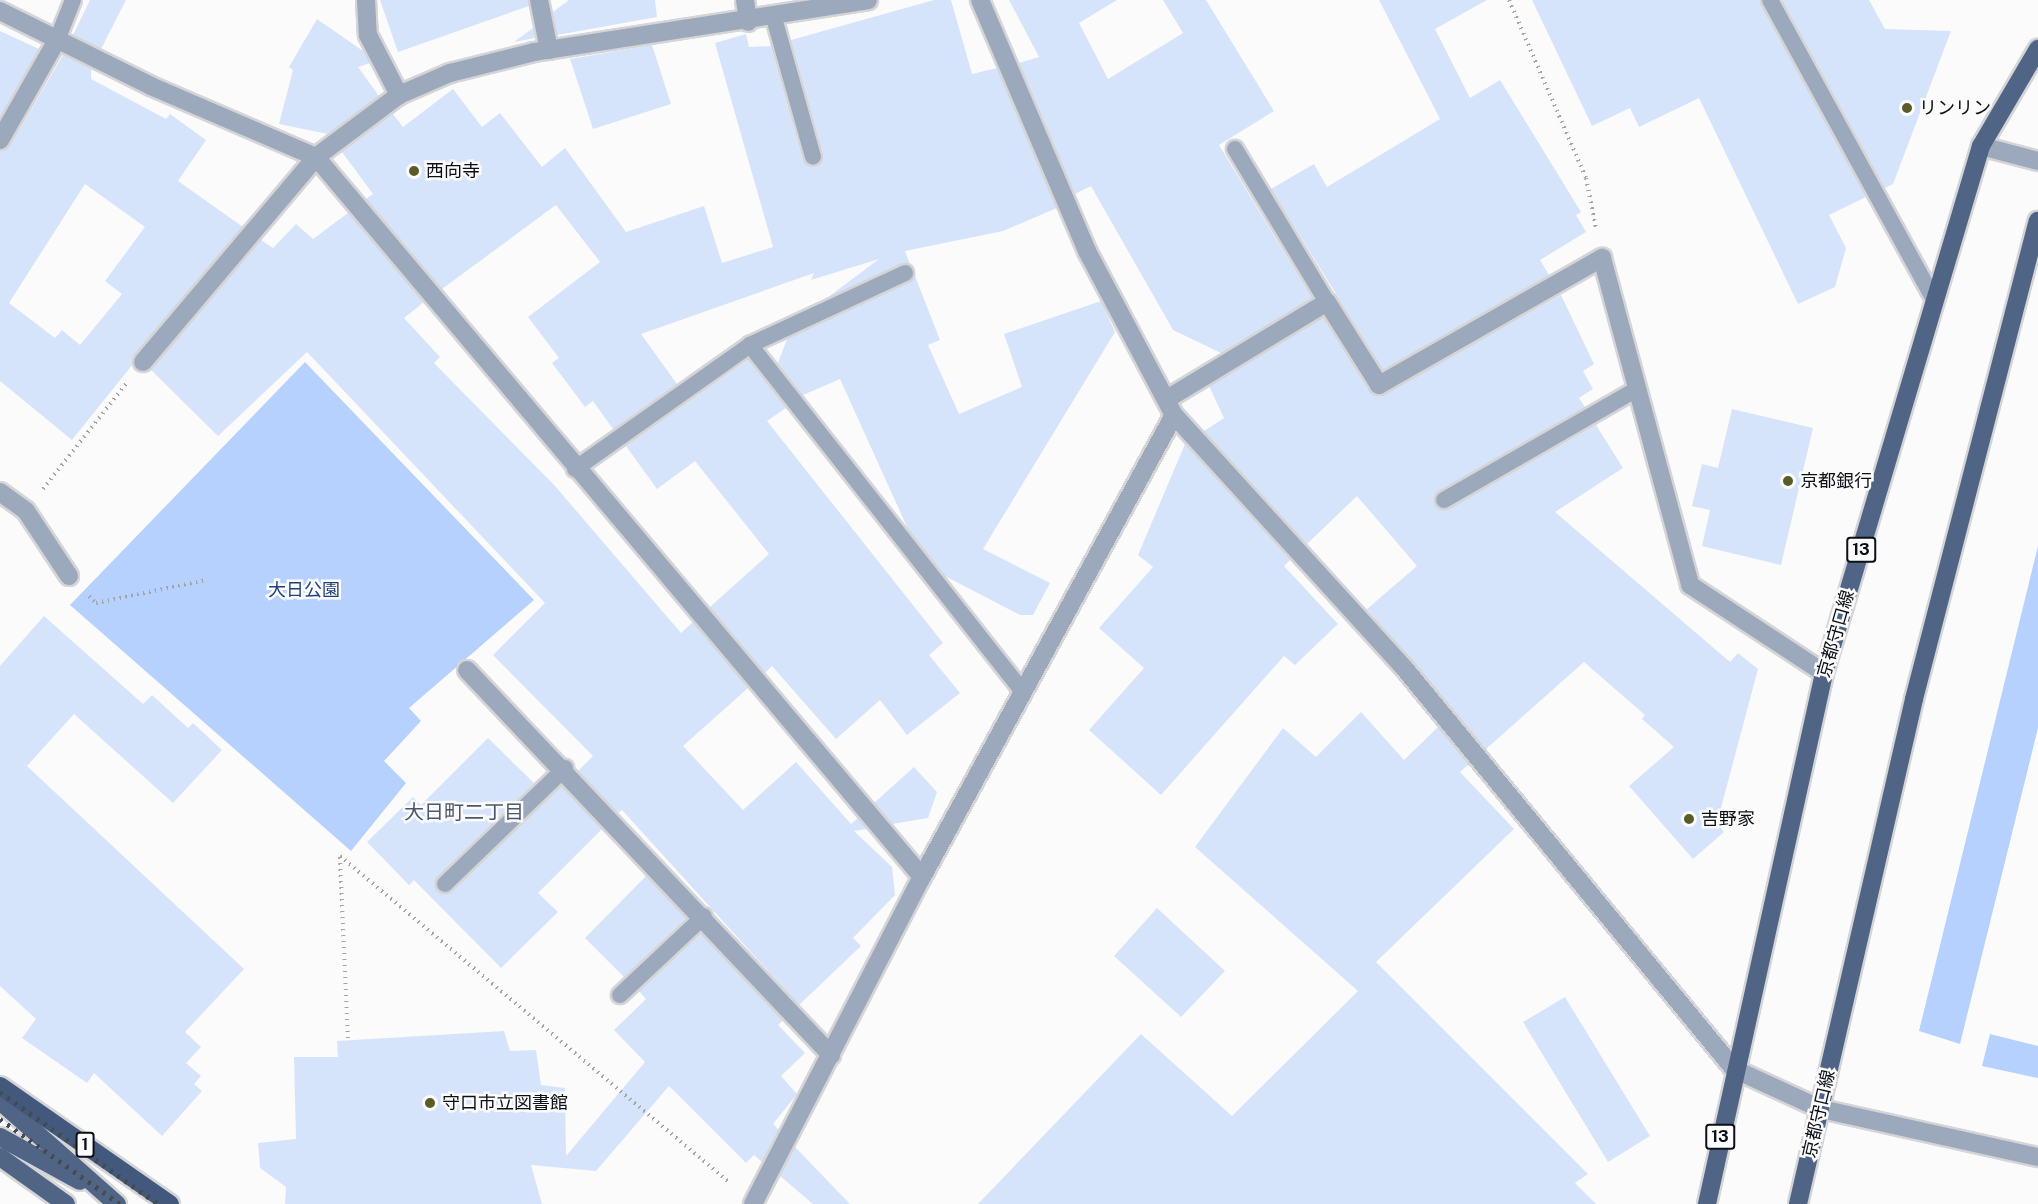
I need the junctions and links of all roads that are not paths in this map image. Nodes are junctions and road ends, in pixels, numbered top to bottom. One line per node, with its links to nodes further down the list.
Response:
1 (73, 0): 11 (lane)
2 (366, 0): 14 (street)
3 (539, 0): 13 (street)
4 (744, 0): 10 (street)
5 (868, 0): 9 (street)
6 (980, 0): 28 (street)
7 (1770, 0): 23 (lane)
8 (0, 11): 11 (street)
9 (774, 18): 10 (street); 19 (lane)
10 (748, 22): 13 (street)
11 (57, 40): 15 (street); 18 (street)
12 (2038, 49): 16 (main road, 京都守口線 / 13)
13 (549, 50): 14 (street)
14 (399, 95): 18 (street)
15 (0, 140)
16 (1981, 146): 20 (street); 23 (main road, 京都守口線 / 13)
17 (1234, 150): 24 (lane)
18 (316, 157): 26 (street); 29 (street)
19 (813, 157)
20 (2038, 161)
21 (2038, 221): 45 (main road, 京都守口線)
22 (905, 273): 25 (lane)
23 (1935, 301): 34 (main road, 京都守口線 / 13)
24 (1327, 302): 27 (street); 28 (street)
25 (750, 345): 29 (lane); 35 (lane)
26 (143, 362)
27 (1637, 389): 31 (lane); 34 (street)
28 (1171, 407): 35 (street); 42 (street)
29 (575, 469): 37 (street)
30 (0, 492): 32 (street)
31 (1444, 500)
32 (69, 576)
33 (467, 670): 36 (street)
34 (1824, 673): 42 (main road, 京都守口線 / 13)
35 (1022, 691): 37 (street)
36 (565, 768): 38 (lane); 39 (street)
37 (922, 877): 41 (street)
38 (445, 884)
39 (704, 916): 40 (lane); 41 (street)
40 (620, 995)
41 (831, 1055): 50 (street)
42 (1734, 1069): 45 (street); 54 (main road, 京都守口線 / 13)
43 (0, 1086): 53 (highway, 1)
44 (0, 1101): 49 (main road)
45 (1821, 1109): 48 (street); 55 (main road, 京都守口線)
46 (0, 1137): 49 (main road)
47 (0, 1157): 51 (main road)
48 (2038, 1157)
49 (112, 1200): 52 (main road)
50 (754, 1203)
51 (66, 1204)
52 (124, 1204)
53 (170, 1204)
54 (1707, 1204)
55 (1798, 1204)

